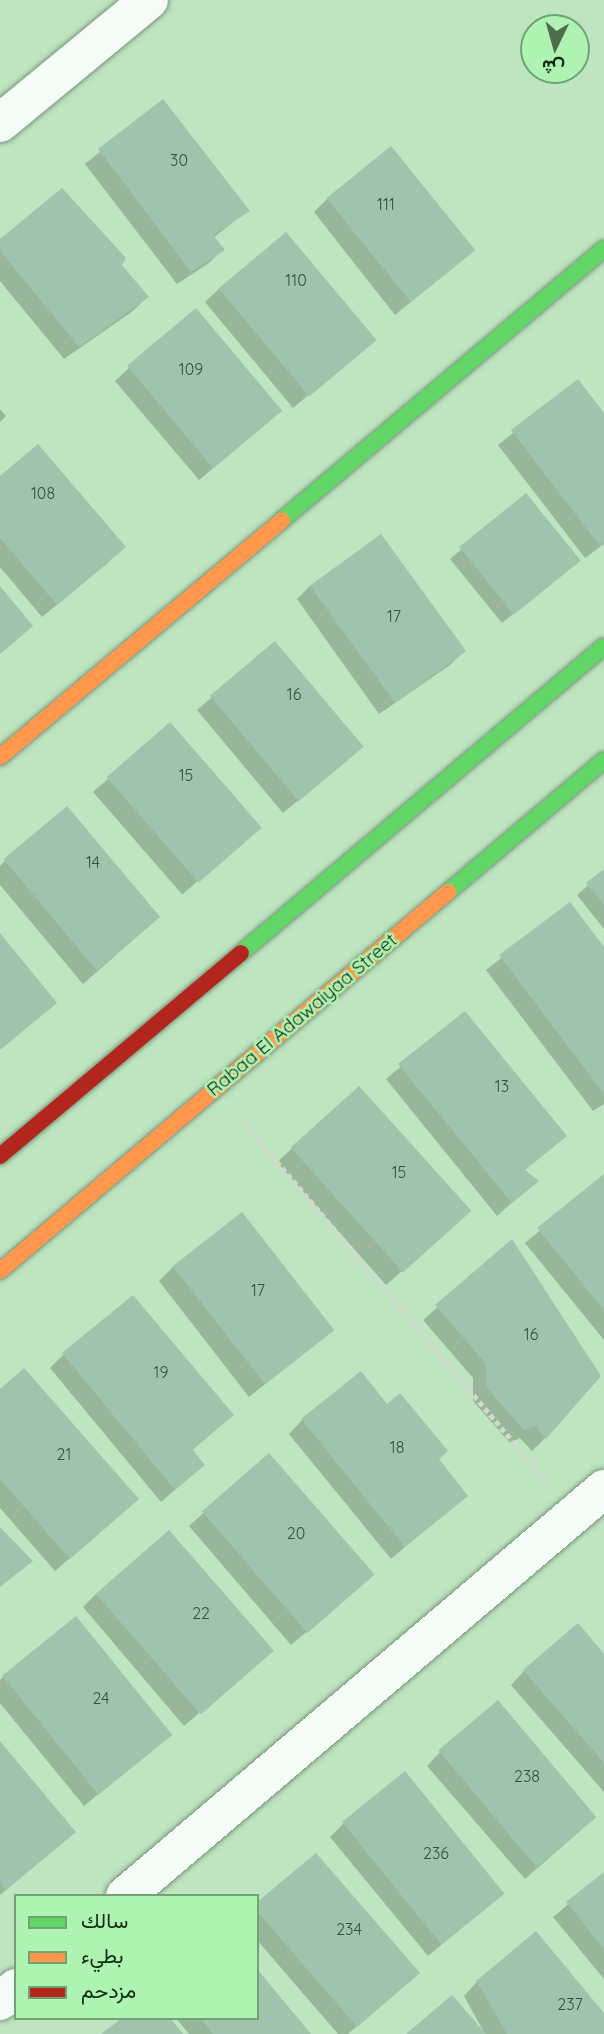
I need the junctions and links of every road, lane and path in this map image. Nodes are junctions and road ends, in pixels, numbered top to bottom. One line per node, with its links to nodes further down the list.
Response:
1 (149, 0): 2 (street)
2 (1, 120)
3 (604, 249): 5 (street)
4 (604, 646): 8 (street)
5 (0, 757)
6 (604, 760): 7 (street, Rabaa El Adawaiyaa Street)
7 (215, 1088): 9 (street, Rabaa El Adawaiyaa Street); 11 (path)
8 (0, 1156)
9 (0, 1271)
10 (604, 1489): 11 (street)
11 (574, 1515): 12 (street)
12 (127, 1894)
13 (14, 1990): 14 (street)
14 (0, 2001)

